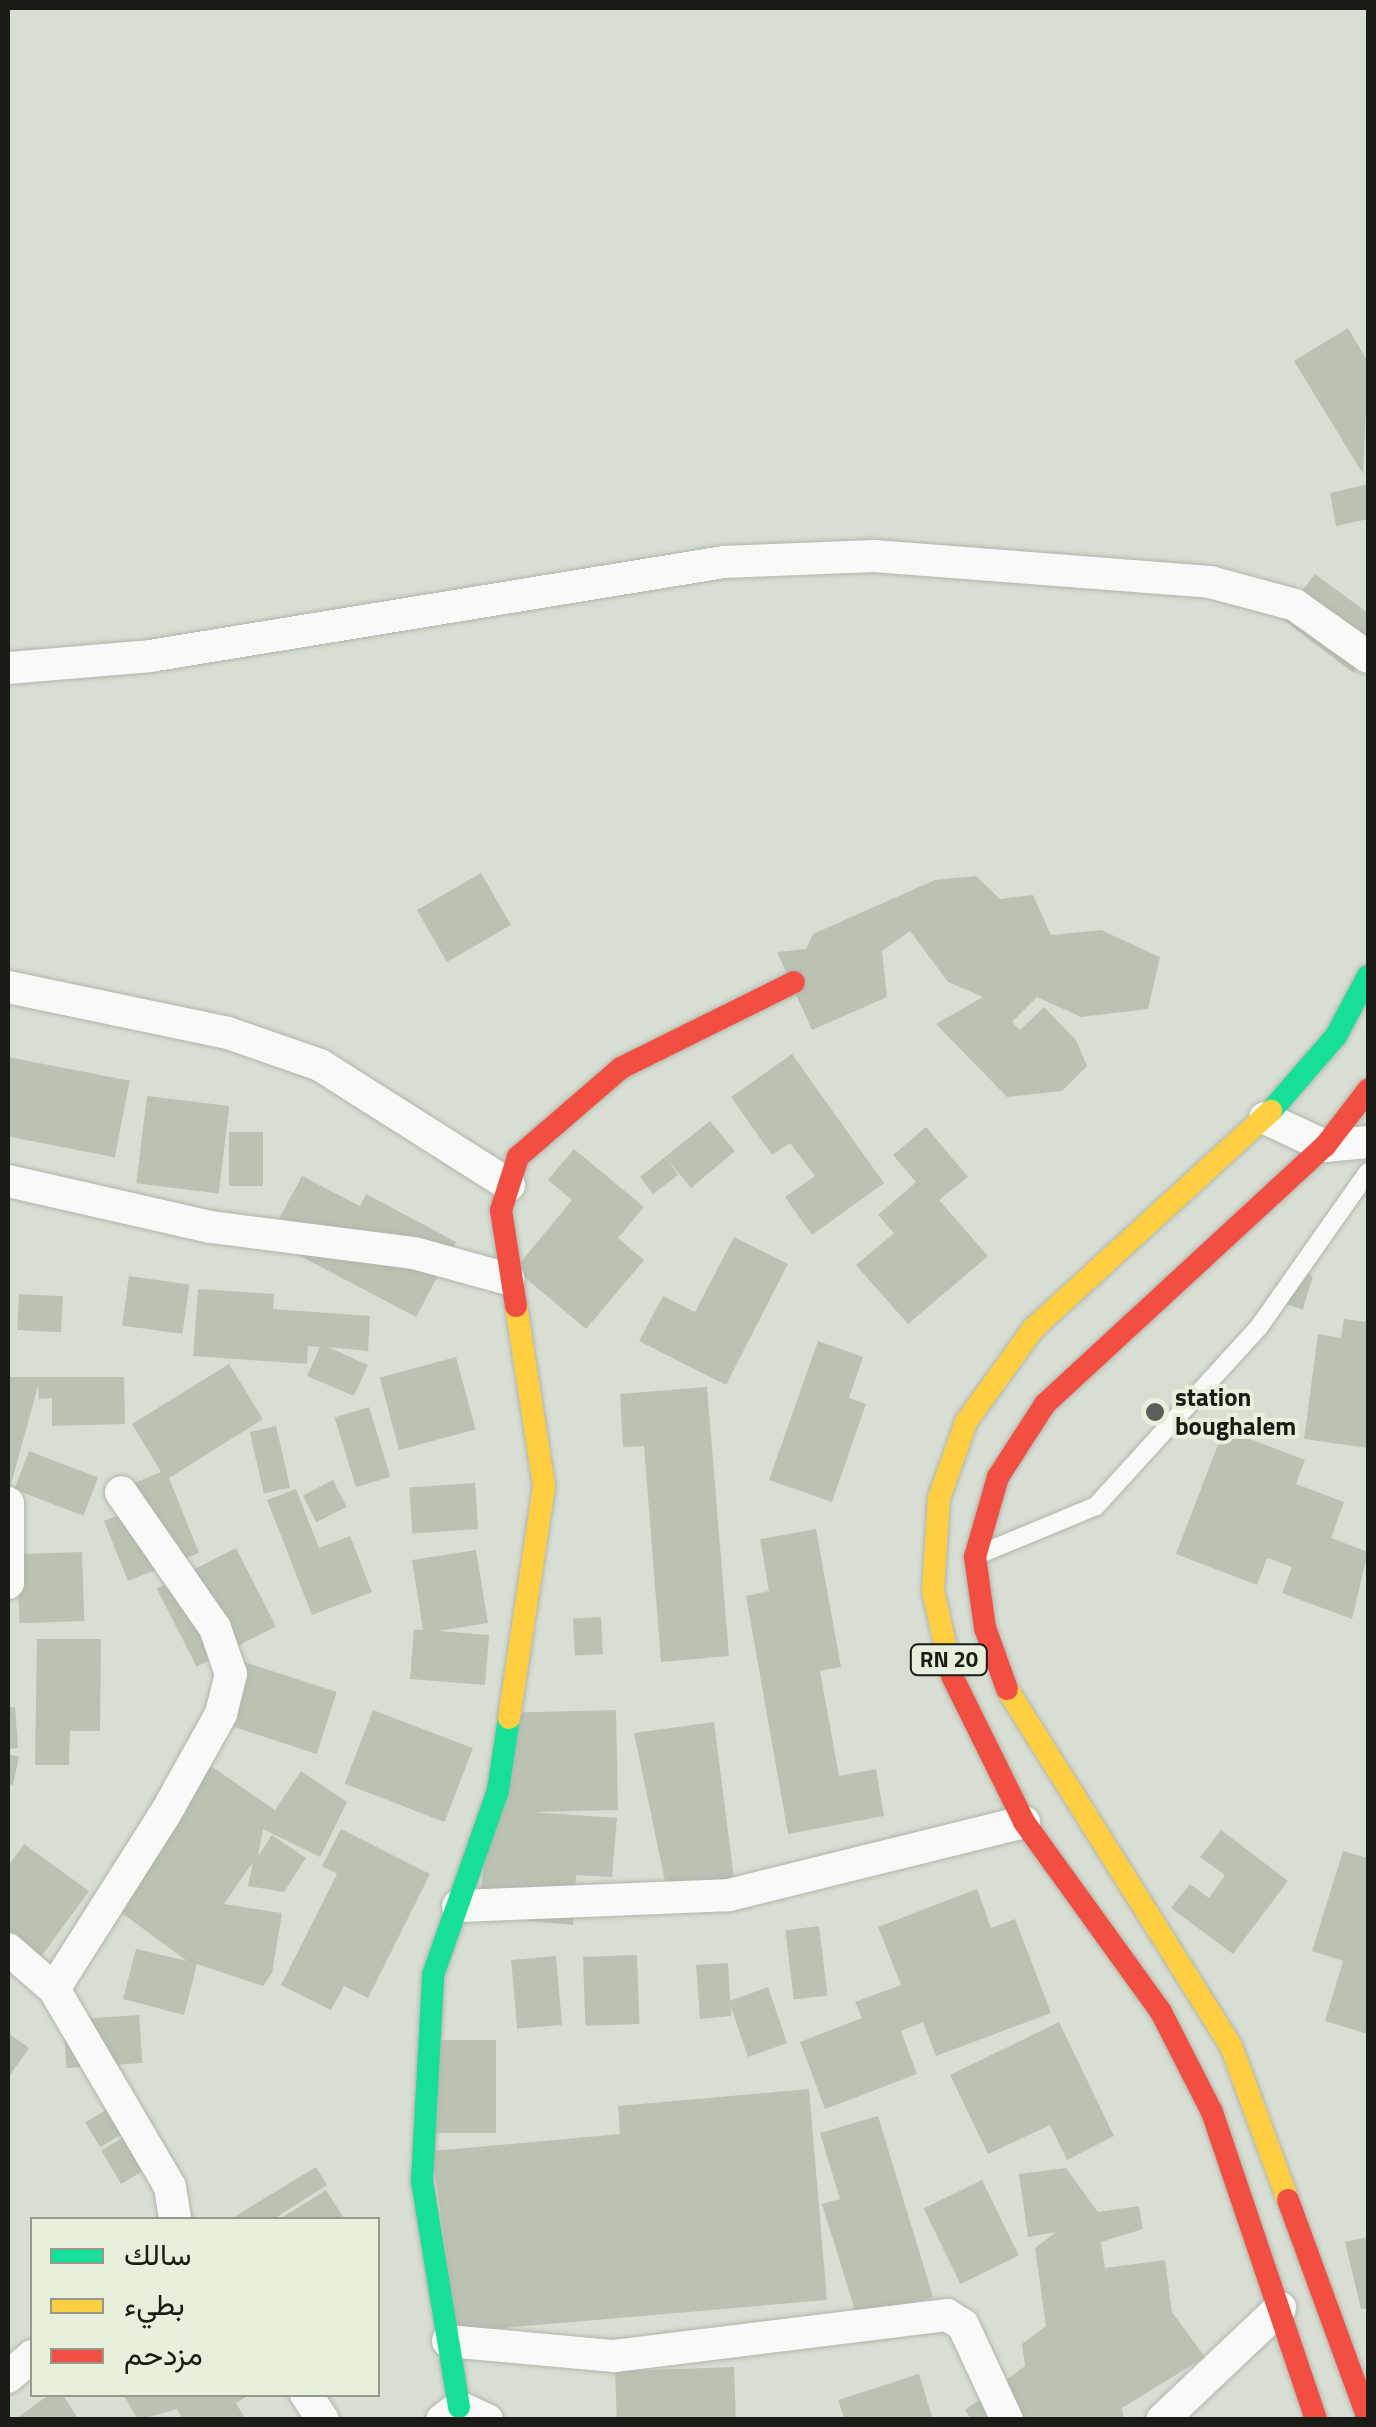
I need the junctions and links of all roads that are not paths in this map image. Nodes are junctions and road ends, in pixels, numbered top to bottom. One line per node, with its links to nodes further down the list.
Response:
1 (1368, 656): 2 (street)
2 (8, 668)
3 (1368, 976): 7 (main road, RN 20)
4 (794, 982): 12 (main road)
5 (8, 987): 12 (street)
6 (1368, 1090): 9 (main road, RN 20)
7 (1265, 1118): 9 (street); 18 (main road, RN 20)
8 (1368, 1142): 9 (street)
9 (1325, 1146): 16 (main road, RN 20)
10 (1368, 1172): 16 (lane)
11 (8, 1182): 13 (street)
12 (509, 1185): 13 (main road)
13 (508, 1279): 19 (main road)
14 (121, 1492): 21 (street)
15 (8, 1503): 17 (street)
16 (975, 1556): 29 (main road, RN 20)
17 (8, 1583)
18 (1024, 1822): 19 (street); 23 (main road, RN 20)
19 (458, 1906): 24 (main road)
20 (8, 1949): 21 (street)
21 (54, 1988): 22 (street)
22 (175, 2217)
23 (1280, 2308): 32 (street); 33 (main road, RN 20)
24 (448, 2341): 28 (main road); 31 (street)
25 (30, 2358): 26 (street)
26 (8, 2377)
27 (308, 2397): 30 (street)
28 (463, 2415)
29 (1368, 2419)
30 (323, 2420)
31 (1007, 2420)
32 (1162, 2420)
33 (1316, 2420)

